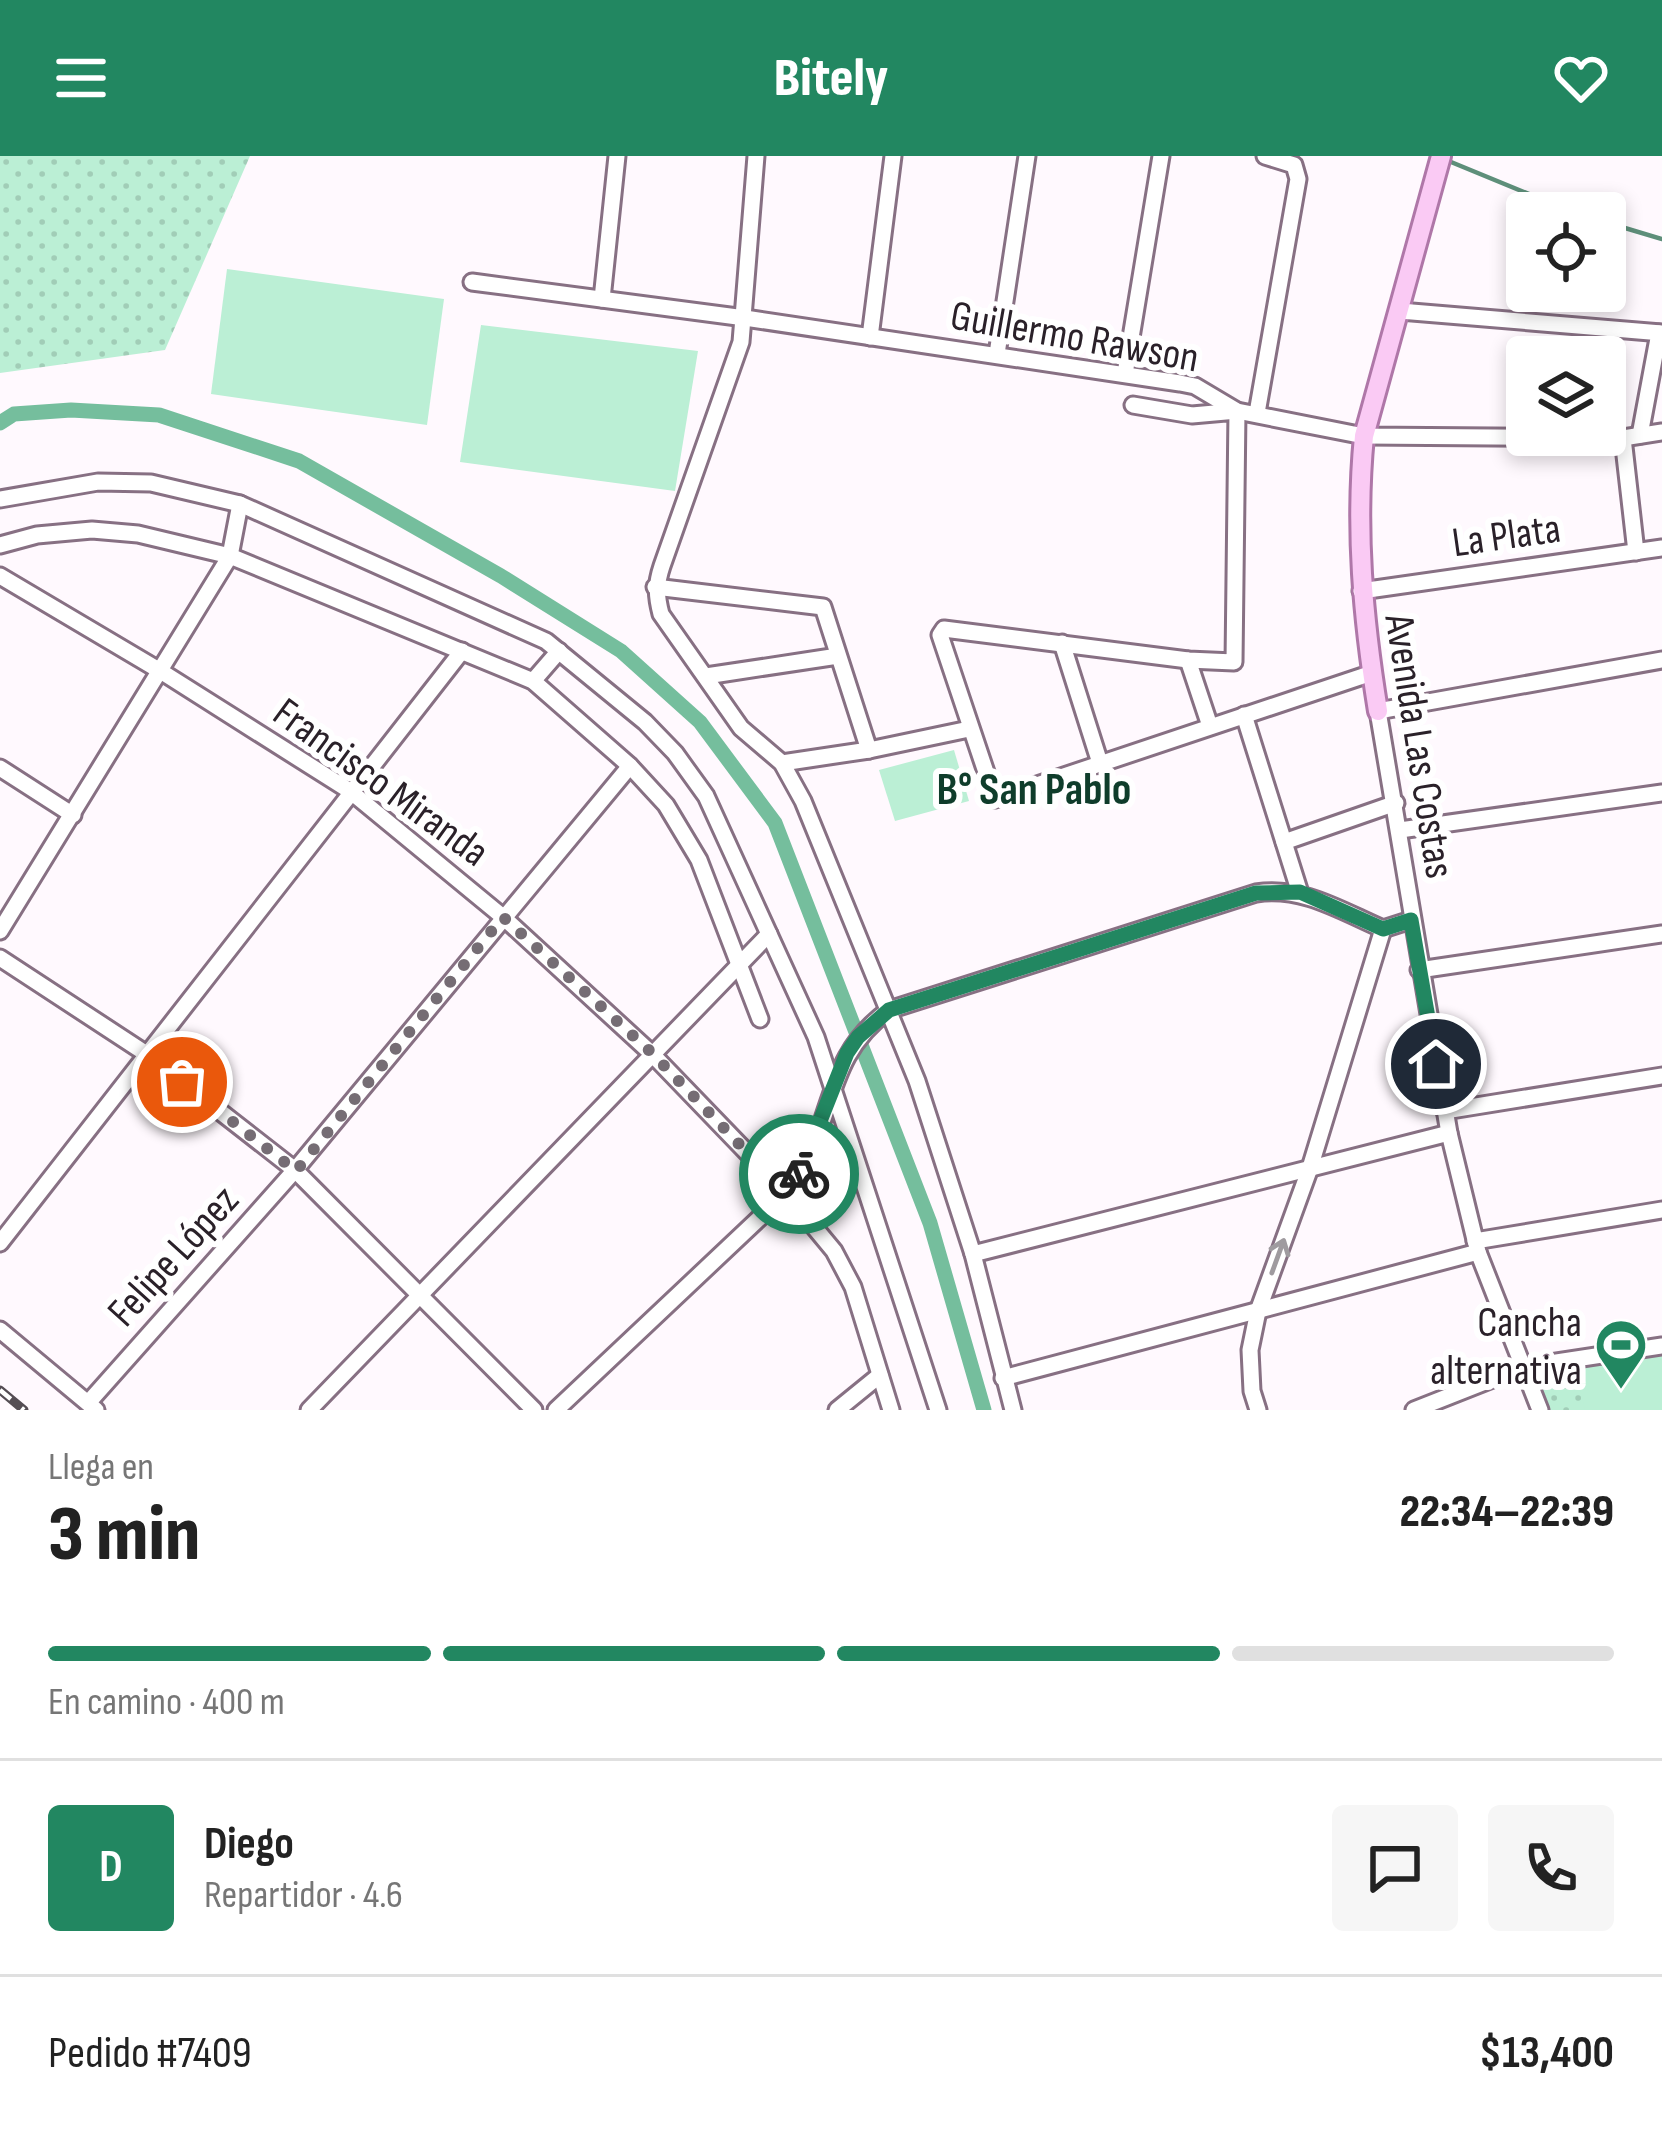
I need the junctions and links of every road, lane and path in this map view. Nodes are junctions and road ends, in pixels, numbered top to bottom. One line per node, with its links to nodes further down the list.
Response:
1 (617, 156): 9 (street)
2 (756, 156): 11 (street)
3 (893, 156): 13 (street)
4 (1027, 156): 14 (street)
5 (1161, 156): 15 (street)
6 (1265, 156): 18 (street)
7 (1441, 156): 10 (main road, Avenida Las Costas)
8 (472, 282): 9 (street, Guillermo Rawson)
9 (602, 299): 11 (street, Guillermo Rawson)
10 (1400, 311): 12 (street); 20 (main road, Avenida Las Costas)
11 (745, 318): 13 (street, Guillermo Rawson); 29 (street)
12 (1660, 333): 21 (street)
13 (870, 337): 14 (street, Guillermo Rawson)
14 (997, 354): 15 (street, Guillermo Rawson)
15 (1125, 374): 17 (street, Guillermo Rawson)
16 (1133, 405): 17 (street)
17 (1237, 411): 18 (street, Guillermo Rawson); 35 (street)
18 (1257, 413): 20 (street, Guillermo Rawson)
19 (1662, 432): 21 (street, Guillermo Rawson)
20 (1364, 436): 21 (street, Guillermo Rawson); 30 (main road, Avenida Las Costas)
21 (1631, 437): 26 (street)
22 (0, 499): 23 (street)
23 (240, 504): 27 (street); 33 (street)
24 (0, 544): 27 (street)
25 (1662, 548): 26 (street, La Plata)
26 (1636, 552): 30 (street, La Plata)
27 (230, 556): 32 (street); 37 (street)
28 (0, 576): 37 (street, Francisco Miranda)
29 (655, 587): 34 (street); 39 (street)
30 (1361, 591): 38 (main road, Avenida Las Costas)
31 (1062, 643): 35 (street); 44 (street); 47 (street)
32 (462, 651): 40 (street); 50 (street)
33 (560, 652): 40 (street); 61 (street)
34 (838, 656): 39 (street); 45 (street)
35 (1188, 660): 43 (street)
36 (1662, 660): 41 (street)
37 (162, 672): 50 (street, Francisco Miranda); 53 (street)
38 (1372, 673): 41 (main road, Avenida Las Costas); 42 (street)
39 (706, 676): 46 (street)
40 (533, 681): 48 (street)
41 (1378, 710): 52 (street, Avenida Las Costas)
42 (1244, 715): 43 (street); 55 (street)
43 (1210, 726): 47 (street)
44 (969, 729): 45 (street); 47 (street)
45 (869, 750): 46 (street)
46 (782, 763): 66 (street)
47 (1100, 763)
48 (630, 766): 57 (street, Felipe López); 64 (street)
49 (0, 768): 53 (street)
50 (350, 791): 57 (street, Francisco Miranda); 68 (street)
51 (1662, 793): 54 (street)
52 (1396, 802): 54 (street, Avenida Las Costas); 55 (street)
53 (73, 815): 60 (street)
54 (1400, 830): 58 (street, Avenida Las Costas)
55 (1284, 842): 56 (street)
56 (1300, 892): 59 (street); 66 (street)
57 (503, 917): 69 (street, Francisco Miranda); 75 (street, Felipe López)
58 (1411, 920): 59 (street); 65 (street, Avenida Las Costas)
59 (1383, 929): 74 (street)
60 (0, 931)
61 (769, 934): 64 (street); 71 (street)
62 (1662, 934): 65 (street)
63 (0, 958): 68 (street)
64 (740, 964): 67 (street); 69 (street)
65 (1419, 970): 72 (street, Avenida Las Costas)
66 (889, 1010): 71 (street); 80 (street)
67 (760, 1019)
68 (145, 1053): 75 (street); 78 (street)
69 (652, 1053): 76 (street, Francisco Miranda); 81 (street)
70 (1662, 1076): 72 (street)
71 (832, 1087): 76 (street); 94 (street)
72 (1444, 1111): 73 (street, Avenida Las Costas)
73 (1449, 1133): 74 (street); 79 (street, Avenida Las Costas)
74 (1310, 1168): 80 (street); 82 (street, one-way to 74)
75 (296, 1171): 81 (street); 88 (street, Felipe López)
76 (786, 1193): 86 (street, Francisco Miranda); 91 (street)
77 (1662, 1210): 79 (street)
78 (0, 1243)
79 (1476, 1246): 82 (street); 85 (street, Avenida Las Costas)
80 (973, 1254): 87 (street)
81 (420, 1293): 89 (street); 90 (street)
82 (1258, 1311): 87 (street); 96 (street)
83 (0, 1330): 88 (street)
84 (1662, 1346): 85 (street)
85 (1523, 1367): 97 (street); 98 (street, Avenida Las Costas)
86 (880, 1376): 92 (street); 93 (street, Francisco Miranda)
87 (1003, 1378): 95 (street)
88 (92, 1406)
89 (309, 1410)
90 (534, 1410)
91 (556, 1410)
92 (837, 1410)
93 (891, 1410)
94 (938, 1410)
95 (1013, 1410)
96 (1258, 1410)
97 (1414, 1410)
98 (1540, 1410)

